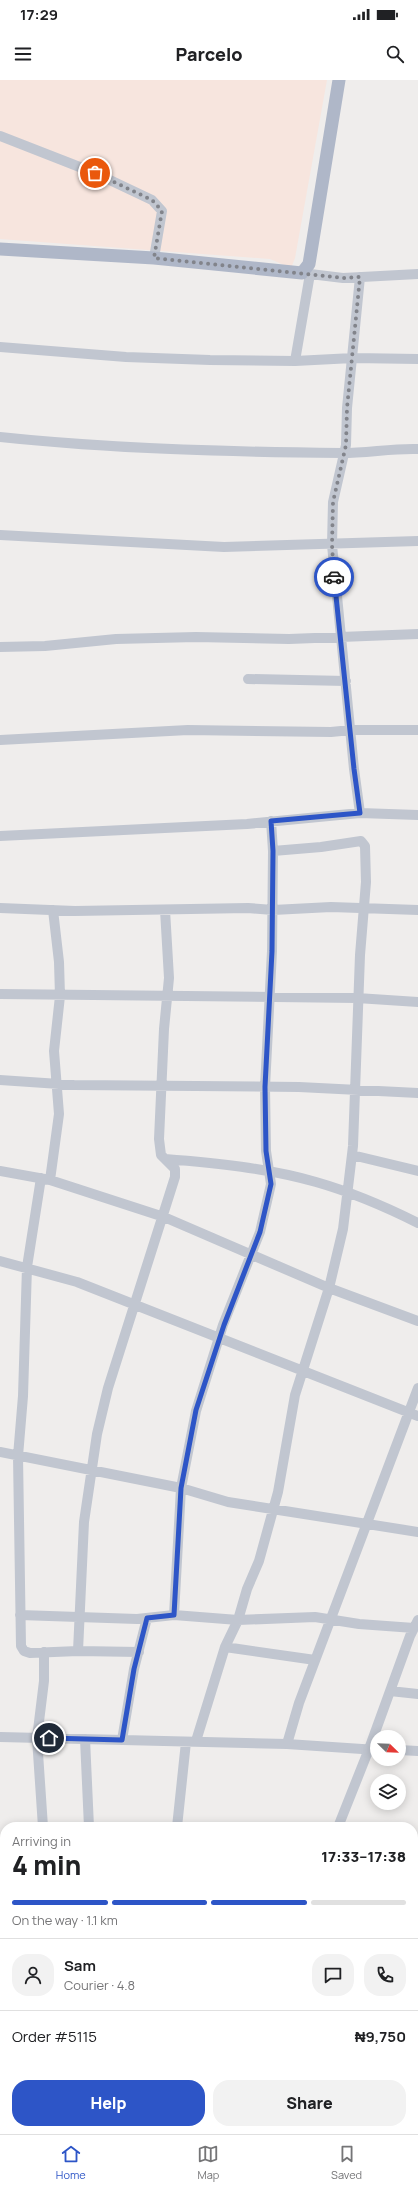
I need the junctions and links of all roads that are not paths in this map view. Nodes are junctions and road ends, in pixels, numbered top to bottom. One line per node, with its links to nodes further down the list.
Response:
1 (339, 80): 5 (main road)
2 (0, 136): 4 (street)
3 (0, 249): 4 (main road)
4 (154, 258): 5 (main road)
5 (306, 273): 7 (street); 11 (street)
6 (418, 274): 7 (street)
7 (360, 277): 9 (street)
8 (0, 347): 11 (street)
9 (353, 358): 10 (street); 11 (street); 14 (street)
10 (418, 359)
11 (295, 361)
12 (0, 437): 14 (street)
13 (418, 449): 14 (street)
14 (345, 453): 17 (street)
15 (0, 534): 17 (street)
16 (418, 541): 17 (street)
17 (332, 545): 19 (street)
18 (418, 634): 19 (street)
19 (340, 638): 20 (street); 22 (street)
20 (0, 647)
21 (248, 679): 22 (street)
22 (346, 681): 23 (street)
23 (350, 730): 24 (street); 25 (street); 26 (street)
24 (418, 730)
25 (0, 740)
26 (360, 813): 27 (street); 28 (street)
27 (418, 815)
28 (271, 821): 29 (street); 30 (street)
29 (0, 836)
30 (273, 851): 32 (street); 35 (street)
31 (0, 908): 33 (street)
32 (365, 908): 35 (street); 36 (street); 41 (street)
33 (53, 910): 34 (street); 38 (street)
34 (165, 910): 35 (street); 39 (street)
35 (273, 910): 40 (street)
36 (418, 910)
37 (0, 994): 38 (street)
38 (60, 996): 39 (street); 44 (street)
39 (168, 997): 40 (street); 45 (street)
40 (270, 998): 41 (street); 46 (street)
41 (357, 998): 42 (street); 47 (street)
42 (418, 1002)
43 (0, 1080): 44 (street)
44 (55, 1084): 45 (street); 54 (street)
45 (162, 1086): 46 (street); 50 (street)
46 (265, 1087): 47 (street); 53 (street)
47 (355, 1091): 48 (street); 49 (street)
48 (418, 1093)
49 (352, 1155): 52 (street); 55 (street)
50 (165, 1159): 53 (street); 56 (street)
51 (0, 1171): 54 (street)
52 (418, 1171)
53 (270, 1172): 55 (street); 58 (street)
54 (46, 1179): 56 (street); 60 (street)
55 (348, 1194): 57 (street); 61 (street)
56 (164, 1217): 58 (street); 62 (street)
57 (418, 1223)
58 (250, 1254): 61 (street); 64 (street)
59 (0, 1261): 60 (street)
60 (27, 1267): 62 (street); 69 (street)
61 (329, 1288): 63 (street); 65 (street)
62 (134, 1305): 64 (street); 70 (street)
63 (418, 1320)
64 (220, 1337): 65 (street); 71 (street)
65 (302, 1371): 67 (street); 72 (street)
66 (418, 1388): 67 (street)
67 (413, 1414): 73 (street)
68 (0, 1452): 69 (street)
69 (18, 1456): 70 (street); 75 (street)
70 (91, 1470): 71 (street); 77 (street)
71 (181, 1488): 72 (street); 76 (street)
72 (273, 1510): 73 (street); 80 (street)
73 (366, 1524): 74 (street); 79 (street)
74 (418, 1532)
75 (20, 1615): 77 (street); 84 (street)
76 (174, 1615): 78 (street); 80 (street)
77 (80, 1617): 78 (street); 83 (street)
78 (147, 1618): 85 (street)
79 (332, 1619): 80 (street); 81 (street); 86 (street)
80 (238, 1620): 82 (street)
81 (416, 1624): 87 (street)
82 (225, 1647): 86 (street); 94 (street)
83 (78, 1651): 84 (street); 85 (street)
84 (44, 1652): 91 (street)
85 (139, 1652): 93 (street)
86 (316, 1660): 95 (street)
87 (390, 1691): 88 (street); 89 (street)
88 (418, 1694)
89 (379, 1730)
90 (0, 1737): 91 (street)
91 (37, 1738): 92 (street); 100 (street)
92 (85, 1739): 93 (street); 101 (street)
93 (122, 1740): 94 (street)
94 (191, 1742): 95 (street); 102 (street)
95 (287, 1744): 96 (street)
96 (370, 1750)
97 (406, 1750): 98 (street)
98 (418, 1751)
99 (370, 1757): 103 (street)
100 (43, 1822)
101 (90, 1822)
102 (178, 1822)
103 (340, 1822)

